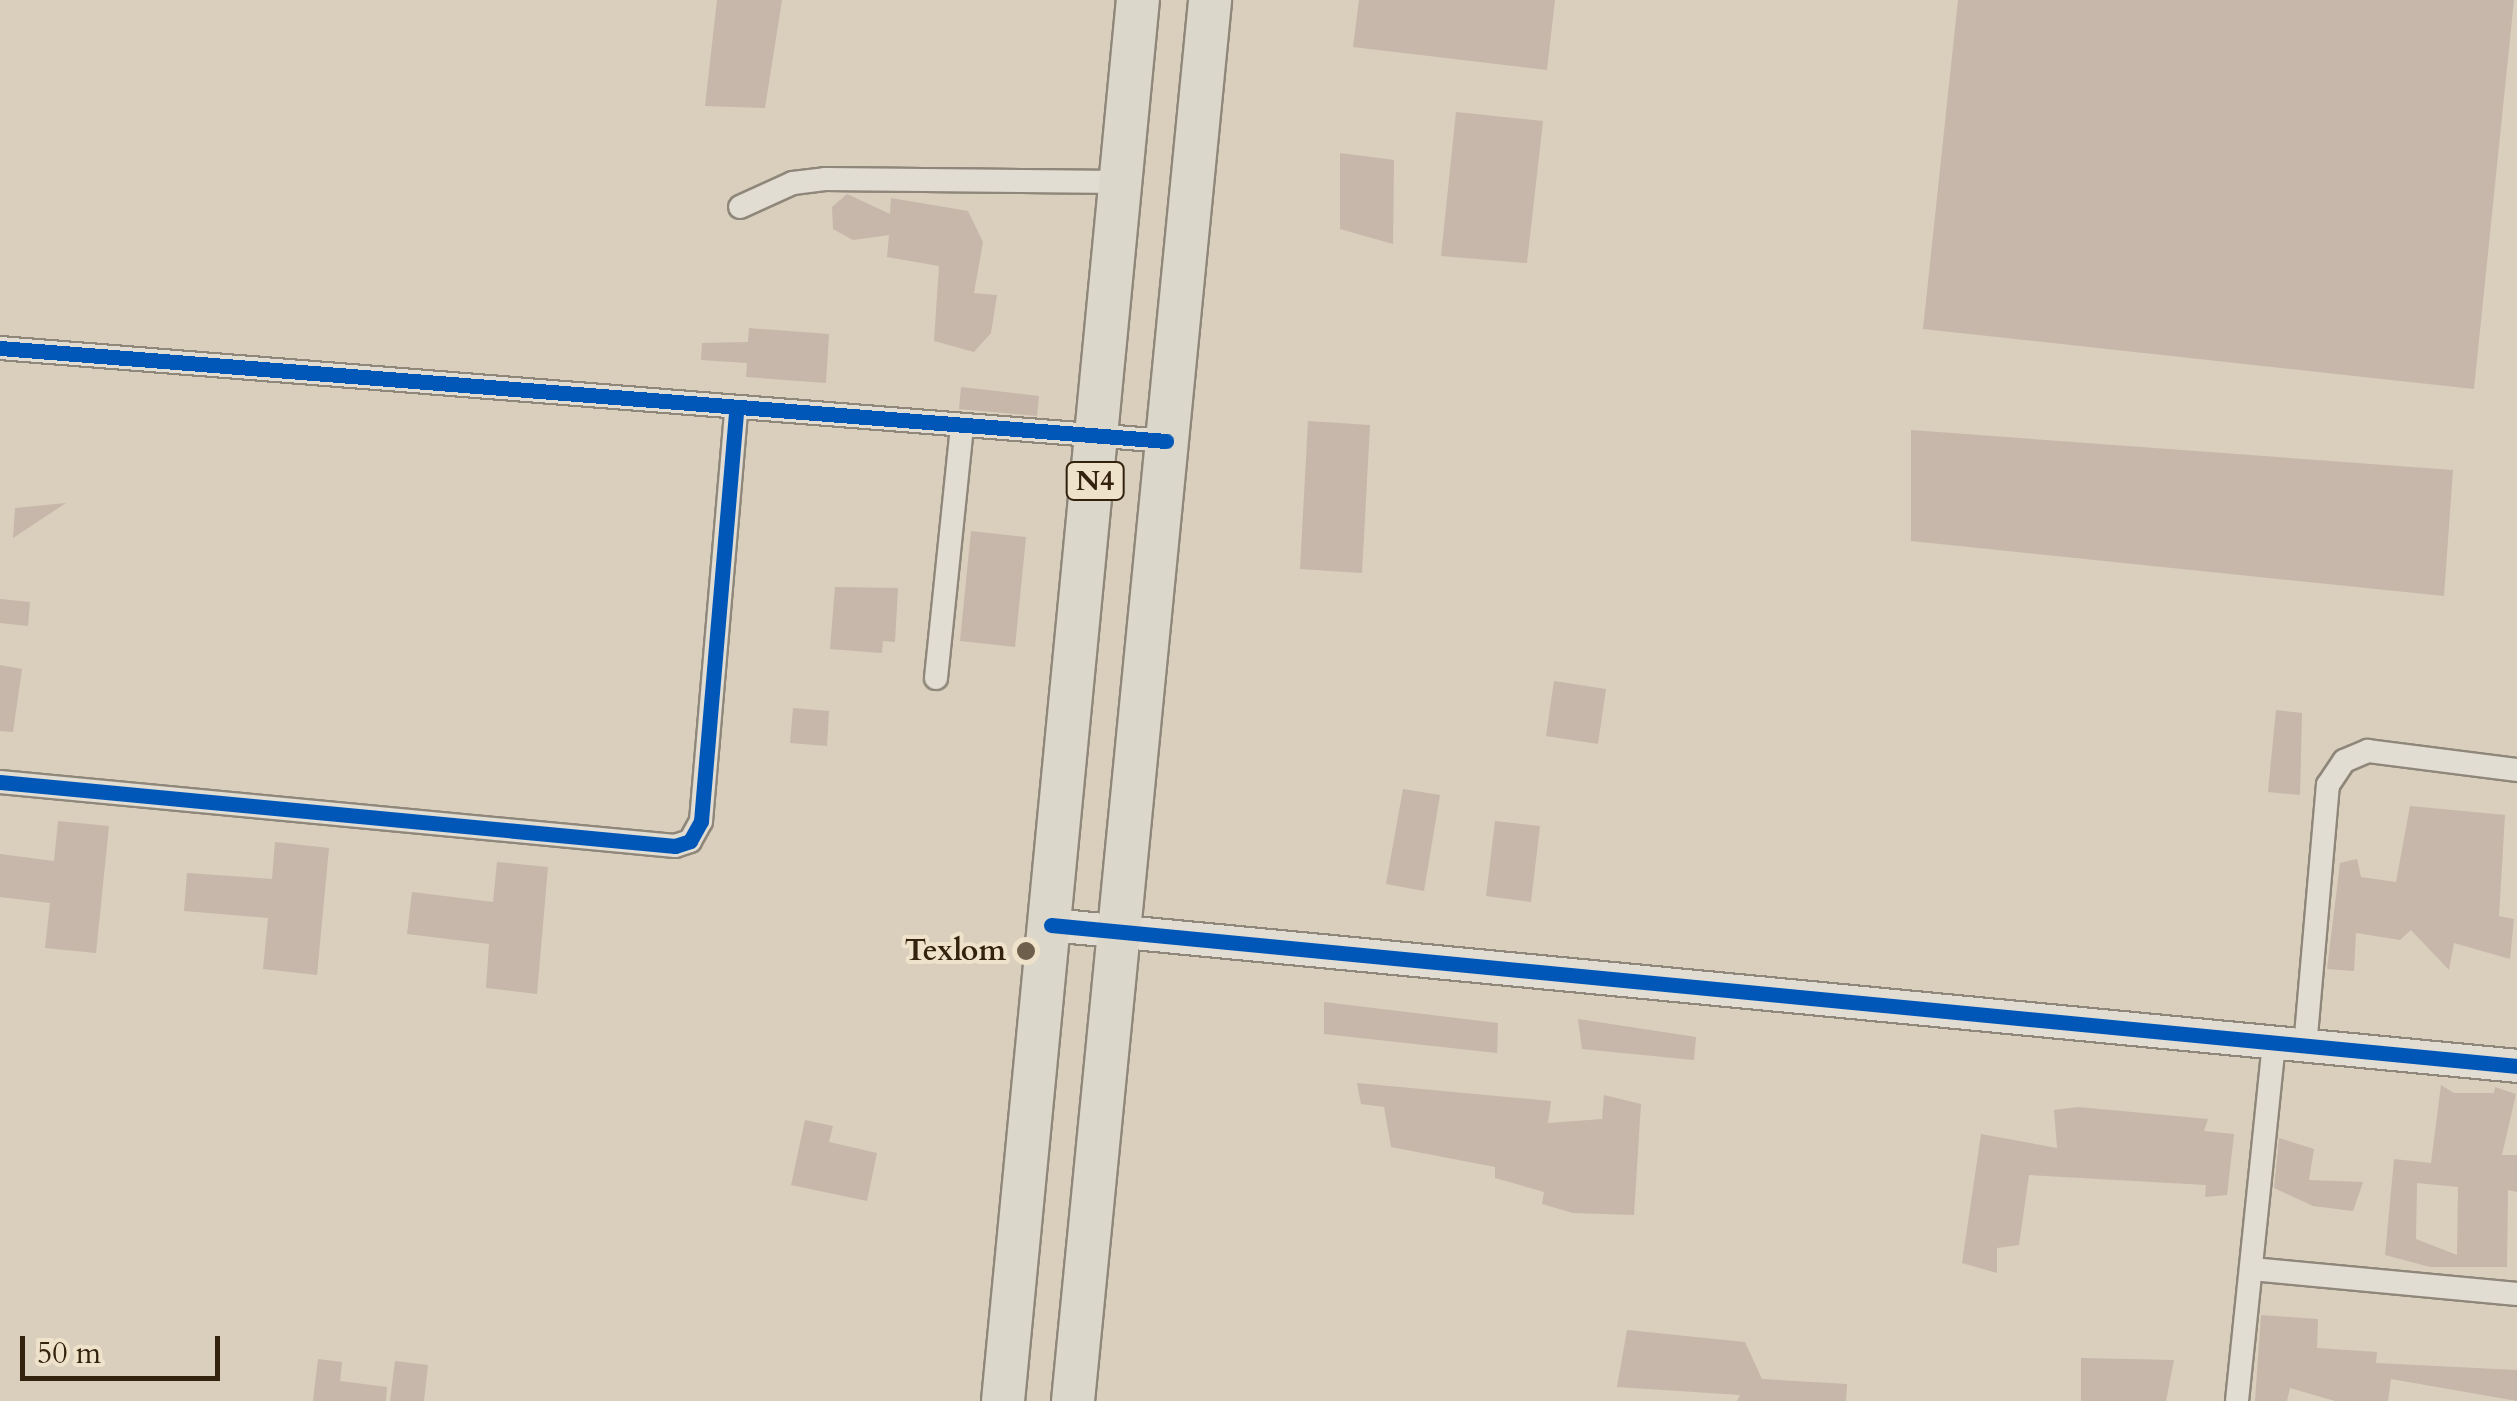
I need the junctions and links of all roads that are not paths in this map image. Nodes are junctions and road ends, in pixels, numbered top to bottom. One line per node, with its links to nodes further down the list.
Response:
1 (1138, 0): 3 (highway, N4)
2 (1210, 0): 9 (highway, N4)
3 (1120, 182): 4 (street); 8 (highway, N4)
4 (740, 207)
5 (0, 348): 6 (street)
6 (736, 410): 7 (street); 12 (street)
7 (962, 428): 8 (street); 10 (street)
8 (1099, 439): 9 (street); 13 (highway, N4)
9 (1166, 441): 14 (highway, N4)
10 (936, 678)
11 (2517, 770): 15 (street)
12 (0, 782)
13 (1051, 926): 14 (street); 19 (highway, N4)
14 (1120, 938): 15 (street); 20 (highway, N4)
15 (2289, 1046): 16 (street); 17 (street)
16 (2517, 1066)
17 (2252, 1269): 18 (street); 21 (street)
18 (2517, 1294)
19 (1003, 1401)
20 (1073, 1401)
21 (2237, 1401)

